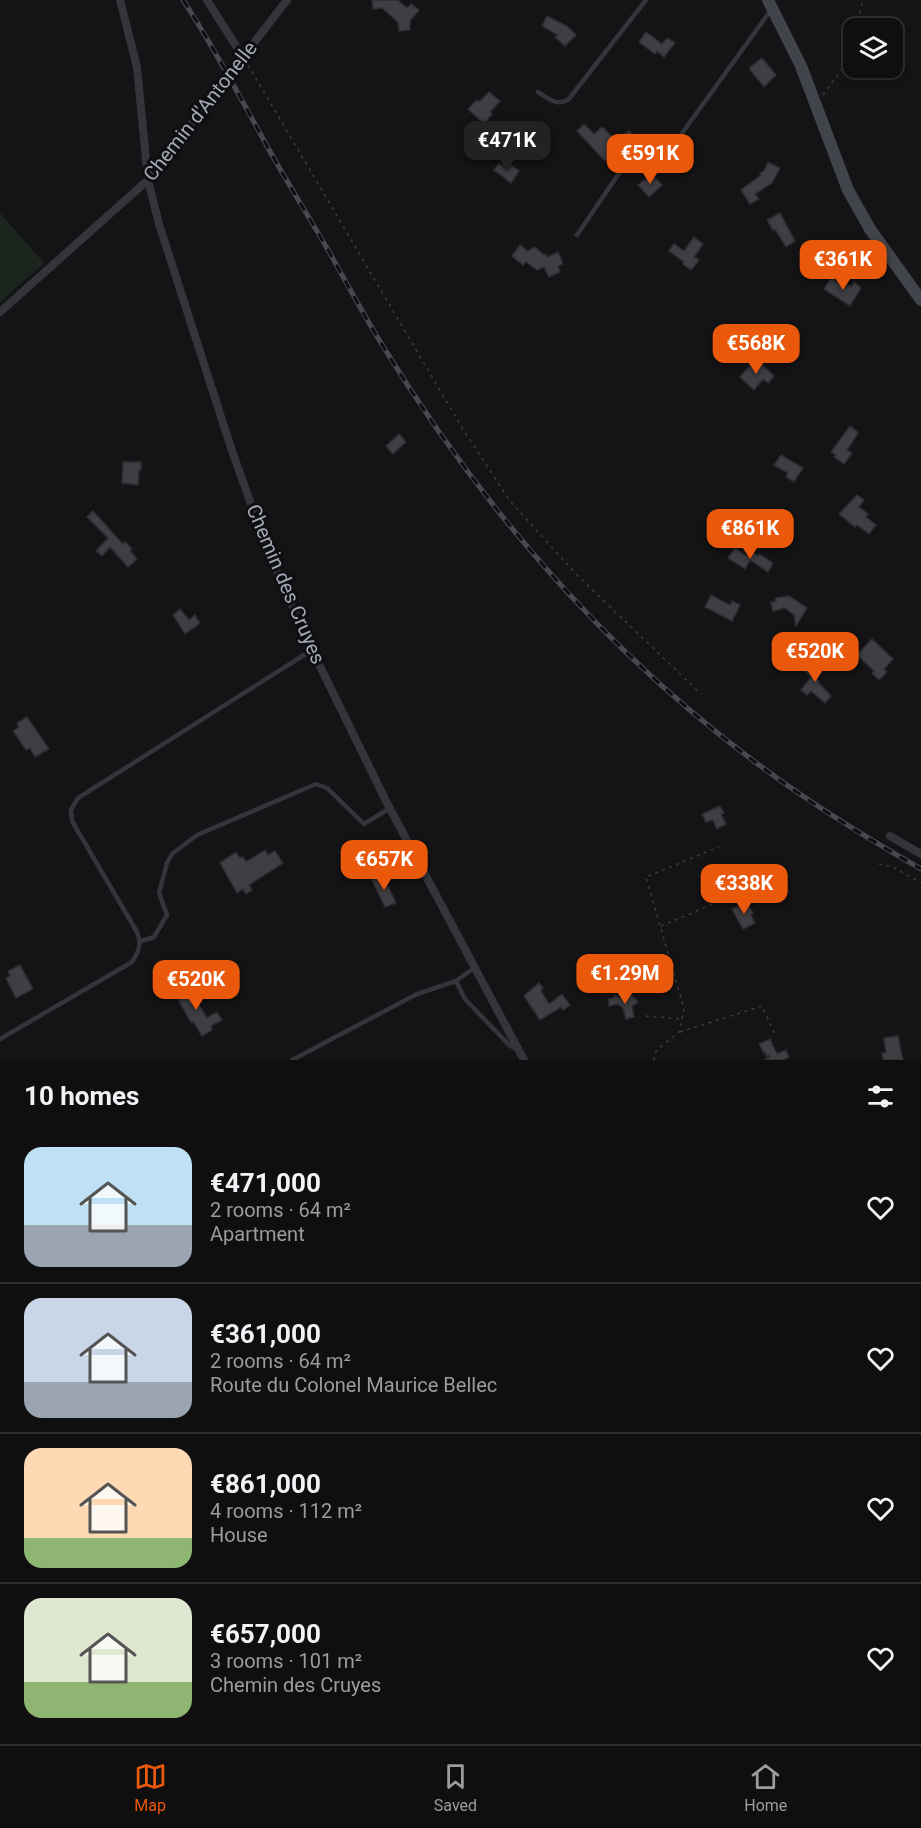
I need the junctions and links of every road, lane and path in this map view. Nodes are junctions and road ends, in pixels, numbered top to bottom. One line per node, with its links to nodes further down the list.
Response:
1 (120, 0): 12 (street, Chemin des Cruyes)
2 (207, 0): 8 (street)
3 (287, 0): 8 (street, Chemin d'Antonelle)
4 (646, 0): 10 (lane)
5 (863, 0): 7 (path)
6 (770, 4): 11 (main road); 13 (lane)
7 (858, 18)
8 (243, 57): 12 (street, Chemin d'Antonelle); 17 (path)
9 (843, 66): 11 (path)
10 (538, 92)
11 (815, 102): 14 (main road)
12 (148, 180): 15 (street, Chemin d'Antonelle); 16 (street, Chemin des Cruyes)
13 (577, 235)
14 (921, 300)
15 (0, 312)
16 (312, 650): 18 (street, Chemin des Cruyes); 26 (lane)
17 (701, 694)
18 (390, 808): 26 (lane); 27 (street, Chemin des Cruyes)
19 (890, 836): 21 (street)
20 (719, 847): 25 (path)
21 (921, 854)
22 (879, 864): 23 (path)
23 (921, 882)
24 (742, 892): 25 (path)
25 (661, 926): 30 (path)
26 (141, 940): 33 (lane)
27 (474, 968): 28 (lane); 34 (street, Chemin des Cruyes)
28 (456, 981): 34 (lane, Chemin des Cruyes); 35 (lane)
29 (646, 1016): 30 (path)
30 (681, 1019): 31 (path)
31 (679, 1032): 32 (path); 36 (path)
32 (776, 1037)
33 (0, 1040)
34 (522, 1056)
35 (292, 1060)
36 (654, 1060)

